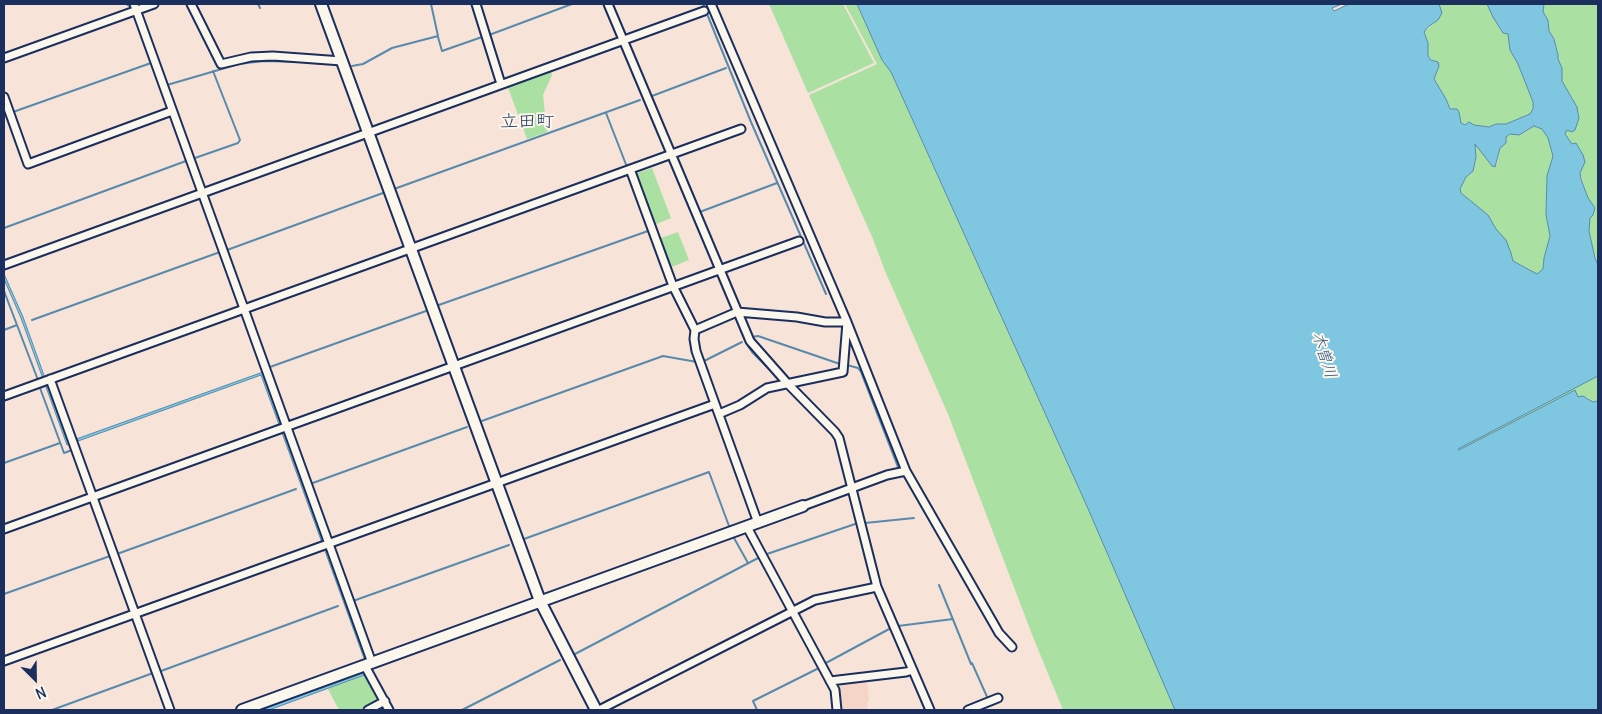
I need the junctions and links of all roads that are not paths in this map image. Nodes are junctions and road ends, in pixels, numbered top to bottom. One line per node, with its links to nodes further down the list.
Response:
1 (154, 4): 7 (street)
2 (191, 4): 11 (street)
3 (321, 4): 11 (street)
4 (476, 4): 12 (street)
5 (608, 4): 9 (street)
6 (711, 4): 27 (street)
7 (135, 7): 10 (street); 14 (street)
8 (704, 11): 9 (street)
9 (624, 39): 12 (street); 17 (street)
10 (4, 58)
11 (342, 61): 16 (street)
12 (501, 84): 16 (street)
13 (4, 97): 14 (street)
14 (172, 111): 19 (street)
15 (741, 129): 17 (street)
16 (368, 132): 19 (street); 21 (street)
17 (672, 154): 18 (street); 23 (street)
18 (630, 169): 21 (street); 24 (street)
19 (203, 193): 22 (street); 25 (street)
20 (799, 242): 23 (street)
21 (410, 249): 25 (street); 29 (street)
22 (4, 265)
23 (719, 270): 24 (street); 26 (street)
24 (673, 286): 28 (street); 29 (street)
25 (244, 309): 30 (street); 35 (street)
26 (737, 312): 27 (street); 28 (street); 31 (street)
27 (847, 322): 31 (street); 36 (street)
28 (694, 330): 33 (street)
29 (453, 367): 35 (street); 37 (street)
30 (47, 381): 32 (street); 39 (street)
31 (788, 384): 34 (street); 38 (street)
32 (4, 396)
33 (714, 404): 34 (street); 37 (street)
34 (719, 414): 41 (street)
35 (284, 428): 39 (street); 44 (street)
36 (906, 471): 38 (street); 49 (street)
37 (496, 483): 44 (street); 46 (street)
38 (852, 488): 40 (street); 45 (street)
39 (93, 497): 43 (street); 48 (street)
40 (803, 506): 41 (street)
41 (758, 523): 42 (street)
42 (748, 527): 46 (street); 47 (street)
43 (4, 529)
44 (326, 544): 48 (street); 51 (street)
45 (875, 588): 47 (street); 52 (street)
46 (540, 601): 51 (street); 60 (street)
47 (792, 610): 53 (street); 60 (street)
48 (135, 614): 50 (street); 56 (street)
49 (1012, 647)
50 (4, 661)
51 (369, 664): 55 (street); 57 (street)
52 (910, 671): 53 (street); 62 (street)
53 (830, 681): 61 (street)
54 (998, 698): 63 (street)
55 (385, 701): 58 (street); 59 (street)
56 (170, 710)
57 (242, 710)
58 (368, 710)
59 (390, 710)
60 (598, 710)
61 (837, 710)
62 (930, 710)
63 (968, 710)

